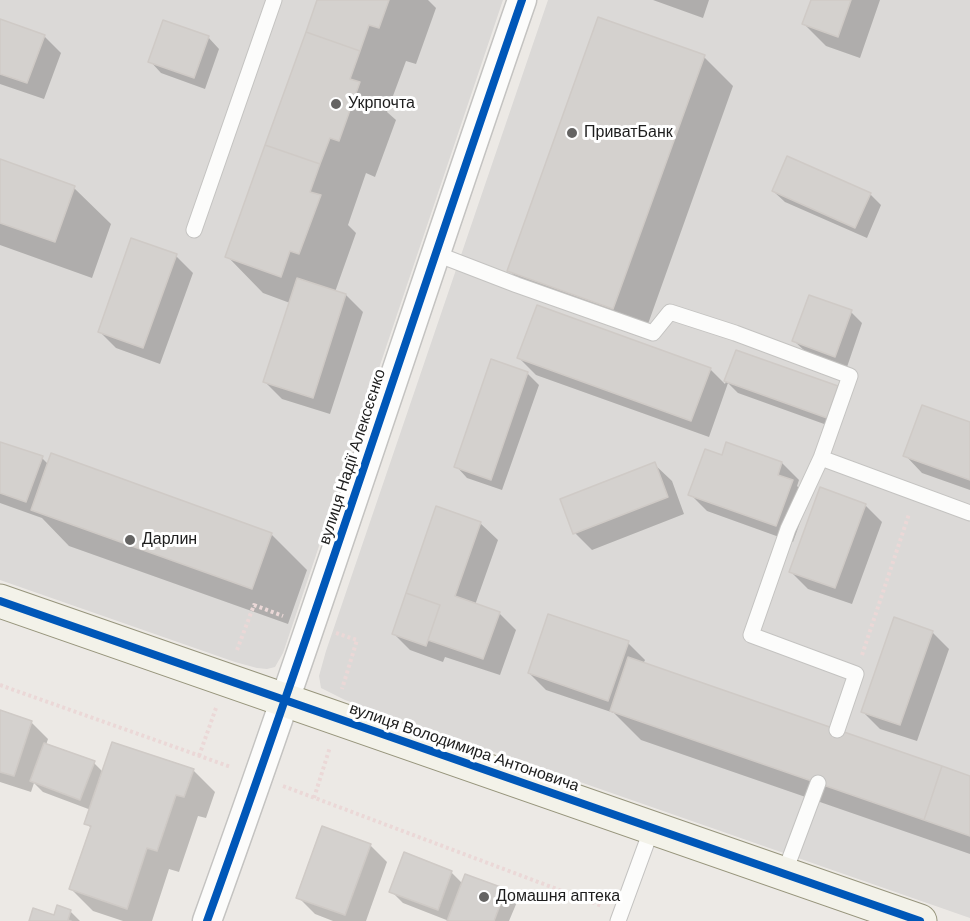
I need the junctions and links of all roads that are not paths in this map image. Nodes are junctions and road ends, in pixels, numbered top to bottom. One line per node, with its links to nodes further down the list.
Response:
1 (274, 0): 3 (lane)
2 (522, 0): 4 (street, вулиця Надії Алексєєнко)
3 (194, 230)
4 (434, 253): 5 (lane); 8 (street, вулиця Надії Алексєєнко)
5 (821, 458): 6 (lane); 9 (lane)
6 (970, 513)
7 (0, 601): 8 (street, вулиця Володимира Антоновича)
8 (286, 700): 11 (street, вулиця Володимира Антоновича); 14 (street, вулиця Надії Алексєєнко)
9 (837, 730)
10 (818, 783): 12 (lane)
11 (652, 828): 12 (street, вулиця Володимира Антоновича); 13 (lane)
12 (784, 874): 15 (street, вулиця Володимира Антоновича)
13 (619, 917)
14 (207, 921)
15 (920, 921)

